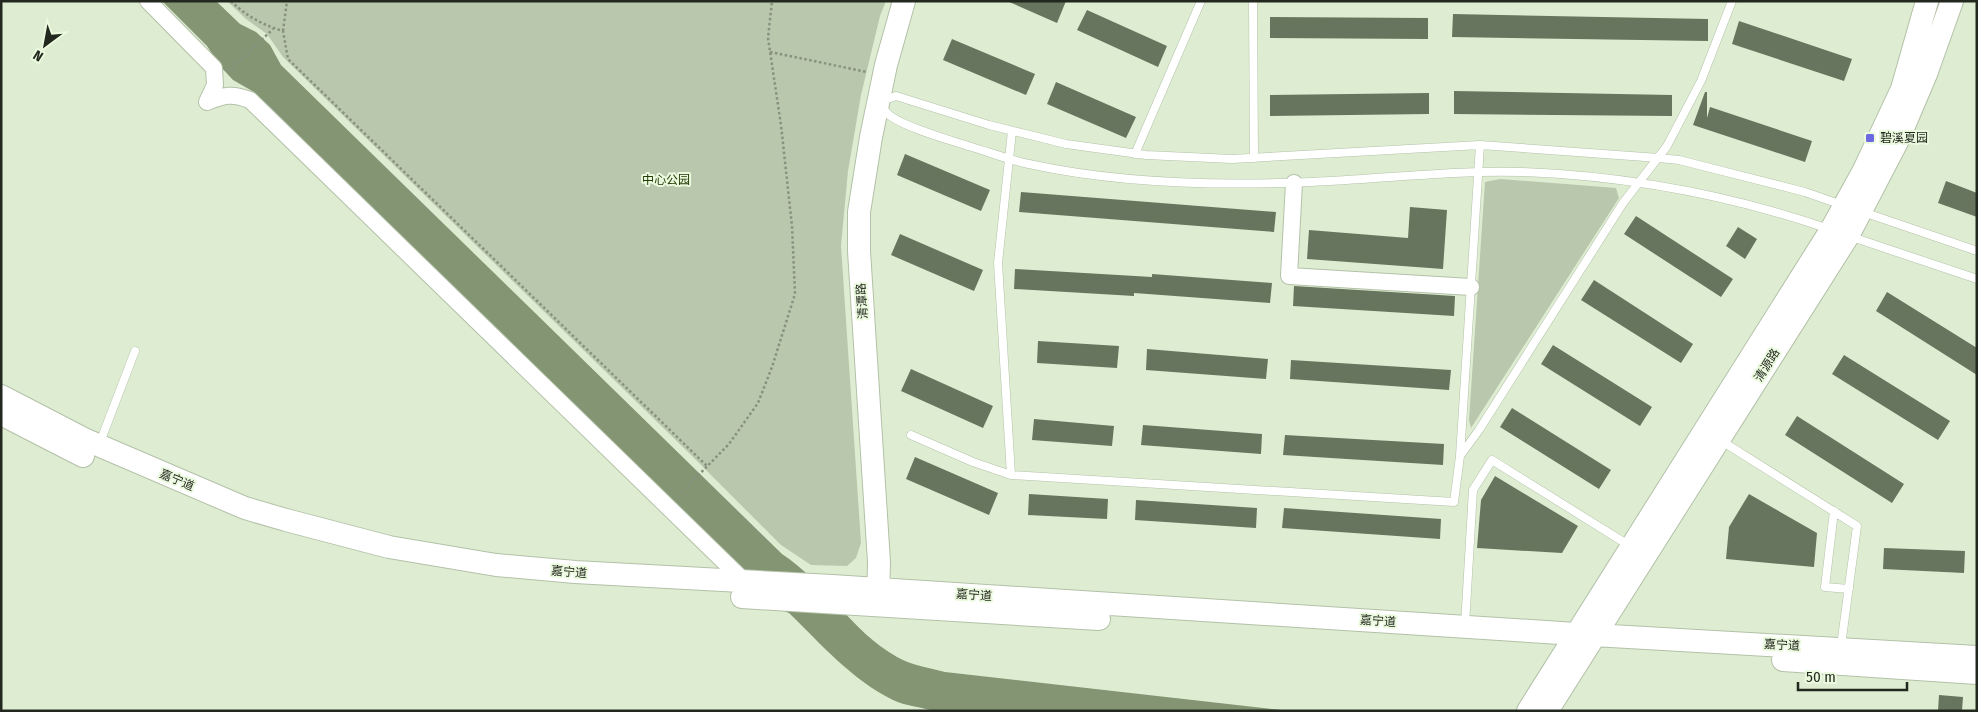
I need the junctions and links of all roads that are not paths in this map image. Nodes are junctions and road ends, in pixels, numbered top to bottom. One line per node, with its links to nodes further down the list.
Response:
1 (148, 1): 34 (street)
2 (904, 1): 8 (main road, 清潭路)
3 (1201, 1): 11 (lane)
4 (1253, 1): 13 (lane)
5 (1732, 1): 14 (lane)
6 (1927, 1): 18 (main road, 清源路)
7 (1952, 1): 18 (main road, 清源路)
8 (878, 102): 9 (lane); 12 (lane); 35 (main road, 清潭路)
9 (1012, 131): 11 (lane); 12 (lane)
10 (1480, 145): 13 (lane); 14 (lane); 15 (lane)
11 (1135, 154): 13 (lane)
12 (1009, 158): 16 (lane); 30 (lane)
13 (1254, 158)
14 (1659, 158): 17 (lane); 18 (lane)
15 (1478, 172): 16 (lane); 17 (lane); 22 (lane)
16 (1294, 183): 22 (street)
17 (1639, 183): 19 (lane); 29 (lane)
18 (1853, 209): 19 (main road, 清源路); 20 (lane)
19 (1840, 233): 21 (lane); 27 (main road, 清源路); 32 (main road, 清源路)
20 (1977, 251)
21 (1977, 278)
22 (1471, 287): 29 (lane)
23 (135, 350): 28 (lane)
24 (1, 396): 28 (main road, 嘉宁道)
25 (1, 414): 34 (main road, 嘉宁道)
26 (911, 435): 30 (lane)
27 (1720, 440): 31 (lane); 37 (main road, 清源路)
28 (99, 446): 34 (main road, 嘉宁道)
29 (1460, 456): 30 (lane)
30 (1011, 474)
31 (1834, 511): 33 (lane); 33 (lane)
32 (1631, 547): 36 (lane); 37 (main road, 清源路)
33 (1850, 589): 38 (lane)
34 (752, 590): 35 (main road, 嘉宁道)
35 (878, 598): 36 (main road, 嘉宁道); 37 (main road, 嘉宁道)
36 (1465, 626): 37 (main road, 嘉宁道)
37 (1582, 641): 38 (main road, 嘉宁道); 40 (main road, 嘉宁道); 41 (main road, 清源路); 42 (main road, 清源路)
38 (1841, 648): 39 (main road, 嘉宁道)
39 (1977, 657)
40 (1977, 673)
41 (1528, 711)
42 (1547, 711)

